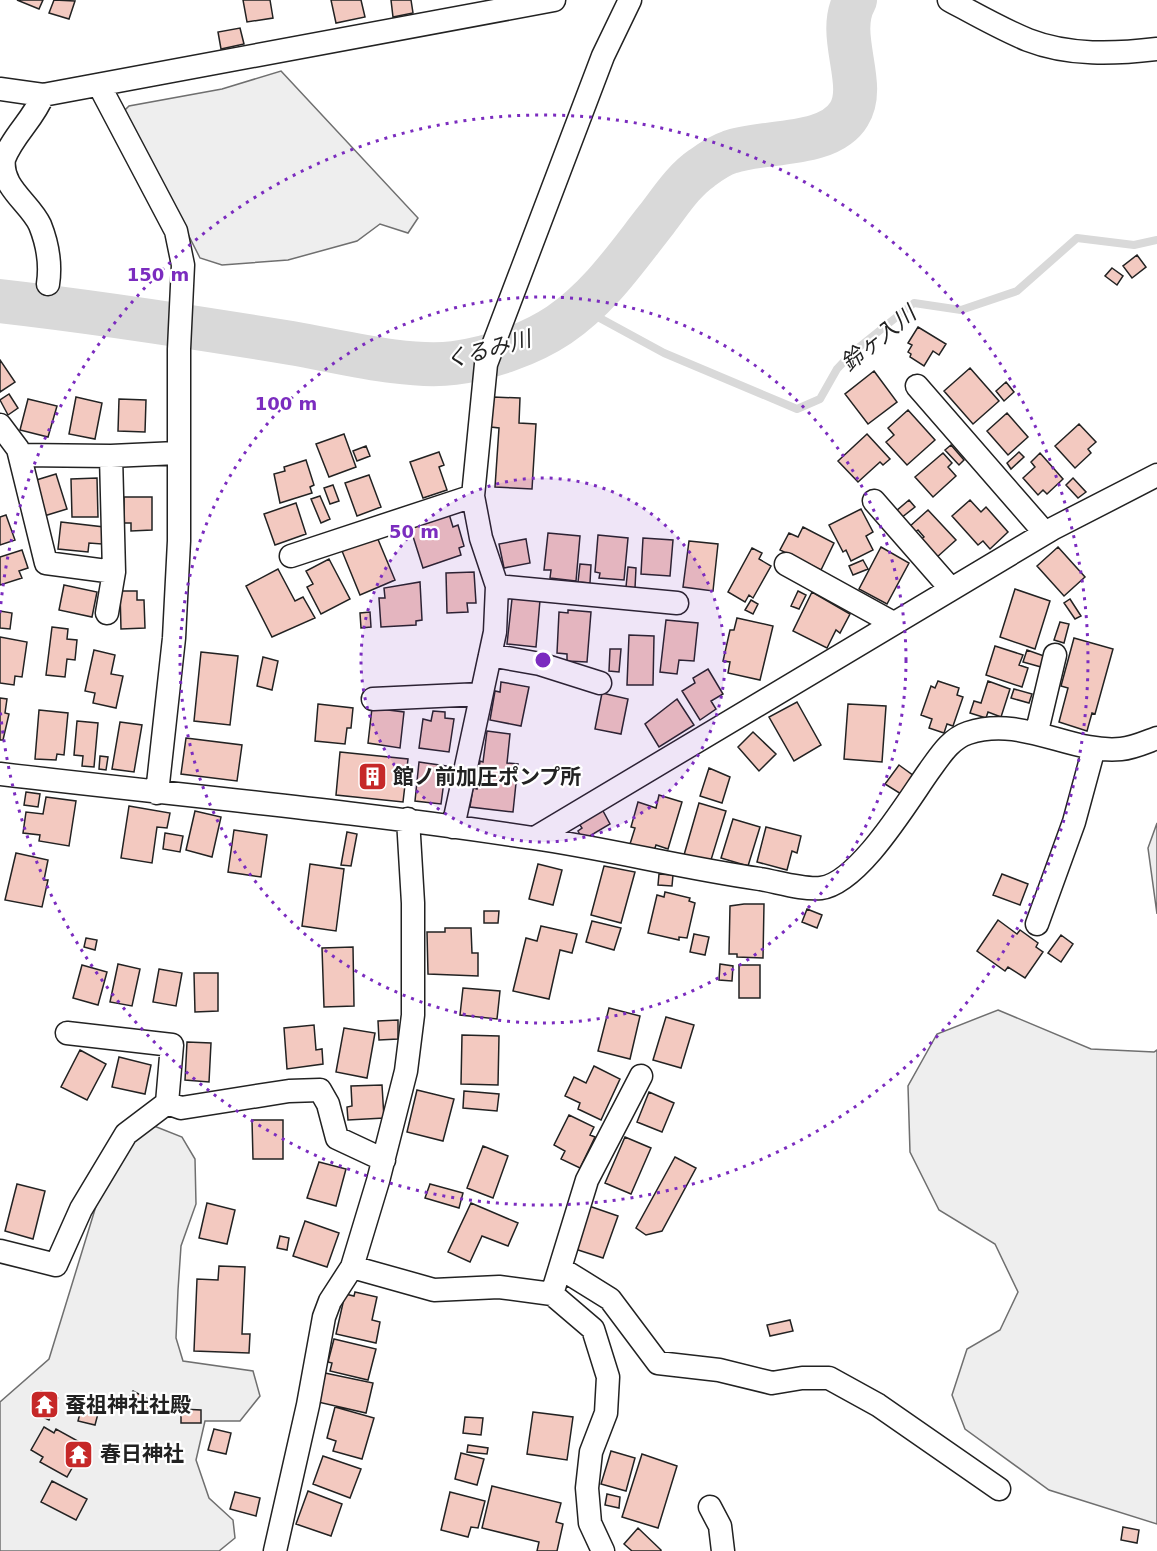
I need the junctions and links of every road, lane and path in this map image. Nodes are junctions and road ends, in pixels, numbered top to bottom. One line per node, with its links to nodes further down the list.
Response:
1 (554, 0): 5 (street)
2 (630, 0): 15 (street)
3 (950, 0): 4 (street)
4 (1157, 49)
5 (99, 85): 7 (street); 11 (street)
6 (0, 89): 7 (street)
7 (43, 96): 8 (street)
8 (48, 284)
9 (917, 386): 17 (street)
10 (0, 425): 12 (street)
11 (177, 453): 13 (street); 35 (street)
12 (20, 455): 13 (street); 20 (street)
13 (111, 456): 20 (street)
14 (1157, 475): 17 (street)
15 (473, 496): 18 (street); 21 (street)
16 (874, 501): 22 (street)
17 (1045, 533): 22 (street)
18 (291, 556)
19 (786, 564): 25 (street)
20 (114, 572): 24 (street)
21 (497, 586): 23 (street); 26 (street)
22 (951, 589): 25 (street)
23 (677, 603)
24 (107, 613)
25 (893, 623): 38 (street)
26 (490, 655): 28 (street); 29 (street)
27 (1055, 655): 31 (street)
28 (600, 683)
29 (481, 694): 30 (street); 37 (street)
30 (373, 699)
31 (1037, 731): 33 (street); 38 (street)
32 (1157, 738): 33 (street)
33 (1094, 748): 39 (street)
34 (0, 774): 35 (street)
35 (157, 793): 36 (street)
36 (408, 819): 37 (street); 43 (street)
37 (453, 827): 38 (street)
38 (535, 838)
39 (1037, 924)
40 (67, 1033): 42 (street)
41 (641, 1076): 46 (street)
42 (167, 1102): 43 (street); 44 (street)
43 (384, 1160): 45 (street)
44 (0, 1251)
45 (352, 1267): 47 (street); 50 (street)
46 (560, 1268): 47 (street); 48 (street)
47 (552, 1294): 51 (street)
48 (999, 1489)
49 (710, 1507): 52 (street)
50 (275, 1551)
51 (603, 1551)
52 (723, 1551)

